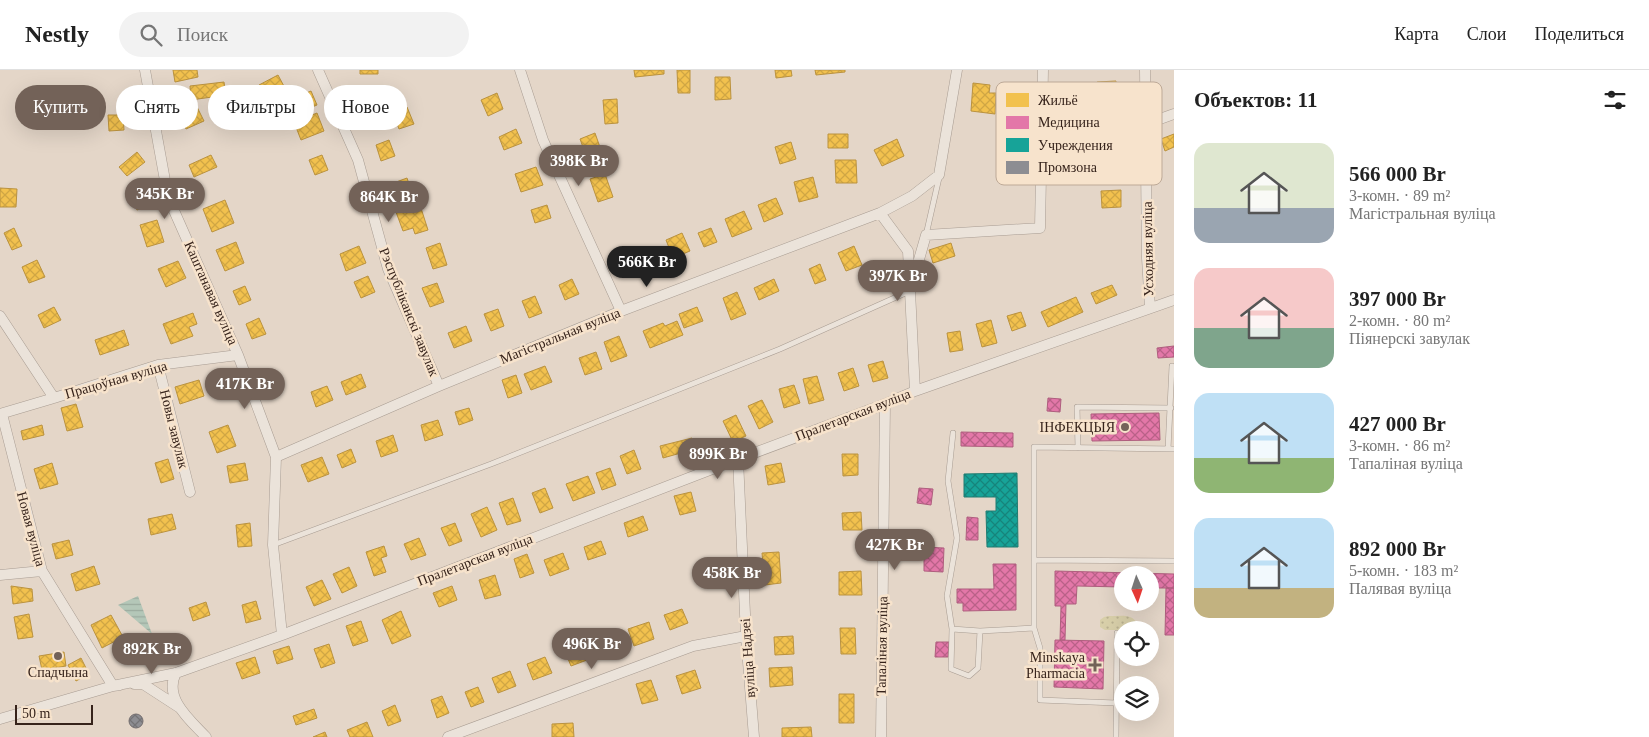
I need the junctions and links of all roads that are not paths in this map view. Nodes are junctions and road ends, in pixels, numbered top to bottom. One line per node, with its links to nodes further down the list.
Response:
1 (145, 70): 17 (street, Каштанавая вуліца)
2 (318, 70): 20 (street, Рэспубліканскі завулак)
3 (520, 70): 15 (street)
4 (957, 70): 7 (street)
5 (1174, 114): 6 (street)
6 (1162, 118)
7 (939, 175): 10 (street, Магістральная вуліца); 11 (lane)
8 (1041, 185): 11 (street)
9 (1146, 185): 14 (street, Усходняя вуліца)
10 (880, 213): 12 (street); 15 (street, Магістральная вуліца)
11 (926, 235): 12 (street)
12 (910, 291): 21 (street); 32 (lane)
13 (1174, 300): 14 (street, Пралетарская вуліца)
14 (1150, 308): 21 (street, Пралетарская вуліца)
15 (621, 311): 20 (street, Магістральная вуліца)
16 (0, 316): 22 (street)
17 (238, 355): 18 (street, Працоўная вуліца); 29 (street, Каштанавая вуліца)
18 (158, 365): 22 (street, Працоўная вуліца); 31 (street, Новы завулак)
19 (1172, 366): 24 (lane)
20 (439, 386): 29 (street, Магістральная вуліца)
21 (916, 391): 23 (street, Пралетарская вуліца)
22 (54, 398): 25 (street, Працоўная вуліца)
23 (885, 404): 30 (street, Пралетарская вуліца); 51 (street, Тапаліная вуліца)
24 (1171, 408): 27 (lane); 28 (lane)
25 (1, 414): 35 (street, Новая вуліца)
26 (953, 433): 38 (lane)
27 (1078, 448): 28 (lane); 33 (lane)
28 (1171, 449)
29 (276, 457): 32 (street, Каштанавая вуліца)
30 (738, 459): 40 (street, Пралетарская вуліца); 41 (street, вуліца Надзеі)
31 (190, 492)
32 (273, 545): 40 (street, Каштанавая вуліца)
33 (1034, 560): 34 (lane); 37 (lane)
34 (1174, 561)
35 (42, 571): 36 (street); 43 (street, Новая вуліца)
36 (0, 575)
37 (1034, 628): 39 (lane); 44 (lane)
38 (952, 629): 39 (lane); 39 (lane)
39 (980, 631)
40 (282, 634): 42 (street, Пралетарская вуліца)
41 (746, 636): 49 (street); 50 (street, вуліца Надзеі)
42 (176, 673): 43 (street, Пралетарская вуліца); 45 (street)
43 (113, 686): 45 (street); 46 (street)
44 (1114, 703)
45 (180, 708): 48 (street)
46 (0, 719)
47 (1116, 721): 52 (lane)
48 (206, 737)
49 (448, 737)
50 (754, 737)
51 (881, 737)
52 (1116, 737)

